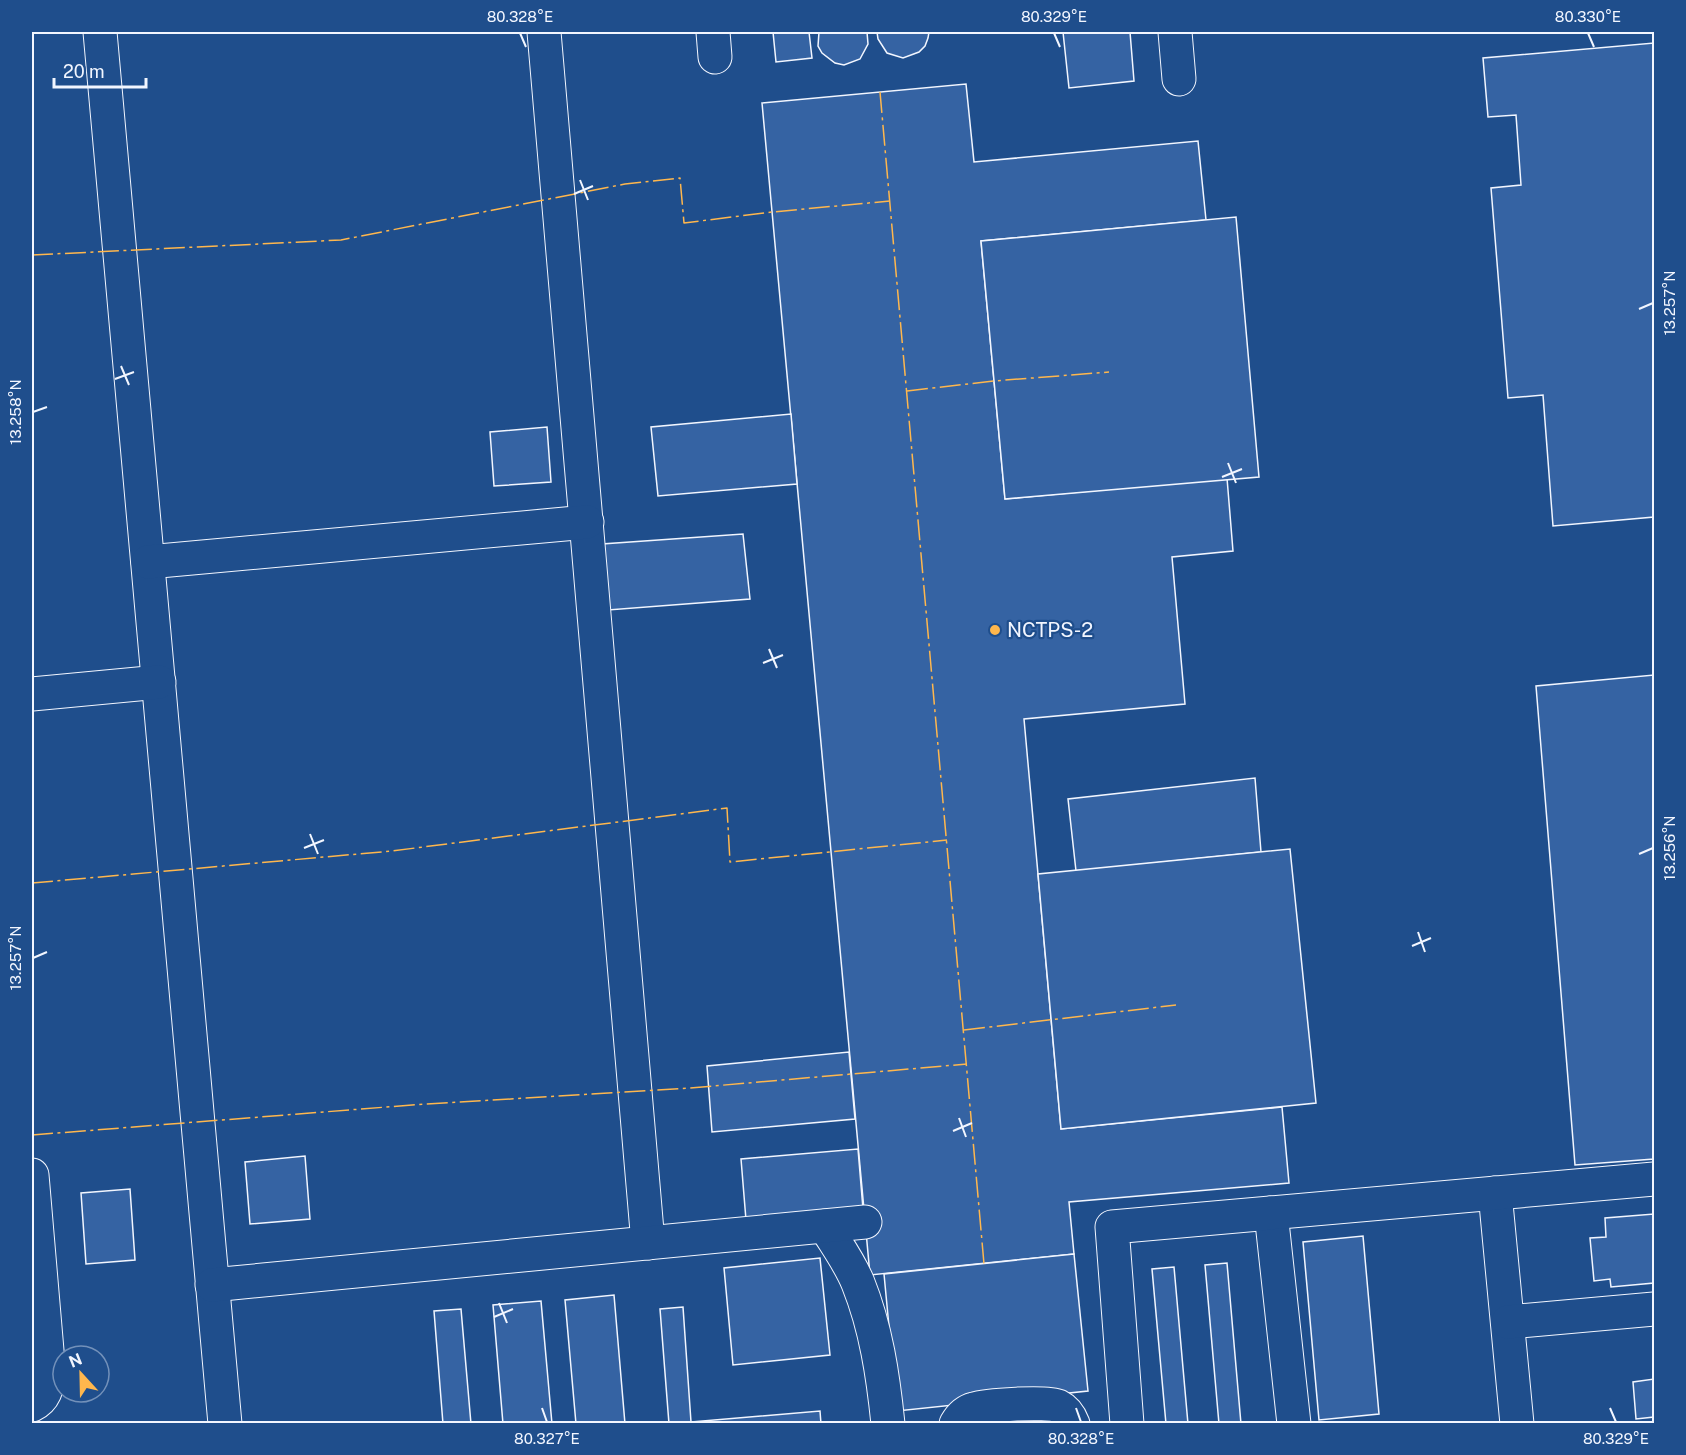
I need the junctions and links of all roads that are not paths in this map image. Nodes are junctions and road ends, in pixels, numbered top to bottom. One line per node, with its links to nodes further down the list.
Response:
1 (100, 32): 6 (lane)
2 (544, 32): 5 (lane)
3 (1175, 32): 4 (lane)
4 (1179, 79)
5 (587, 522): 6 (lane); 15 (lane)
6 (148, 562): 7 (lane)
7 (159, 682): 8 (lane); 16 (lane)
8 (32, 694)
9 (32, 1175): 19 (lane)
10 (1654, 1179): 11 (lane)
11 (1495, 1193): 12 (lane); 18 (lane)
12 (1271, 1213): 24 (lane); 25 (lane)
13 (865, 1222): 14 (lane)
14 (825, 1226): 15 (lane); 21 (lane)
15 (648, 1243): 16 (lane)
16 (212, 1285): 20 (lane)
17 (1654, 1309): 18 (lane)
18 (1508, 1322): 26 (lane)
19 (32, 1405)
20 (225, 1424)
21 (888, 1424)
22 (956, 1424): 23 (lane)
23 (1073, 1424)
24 (1127, 1424)
25 (1294, 1424)
26 (1517, 1424)

